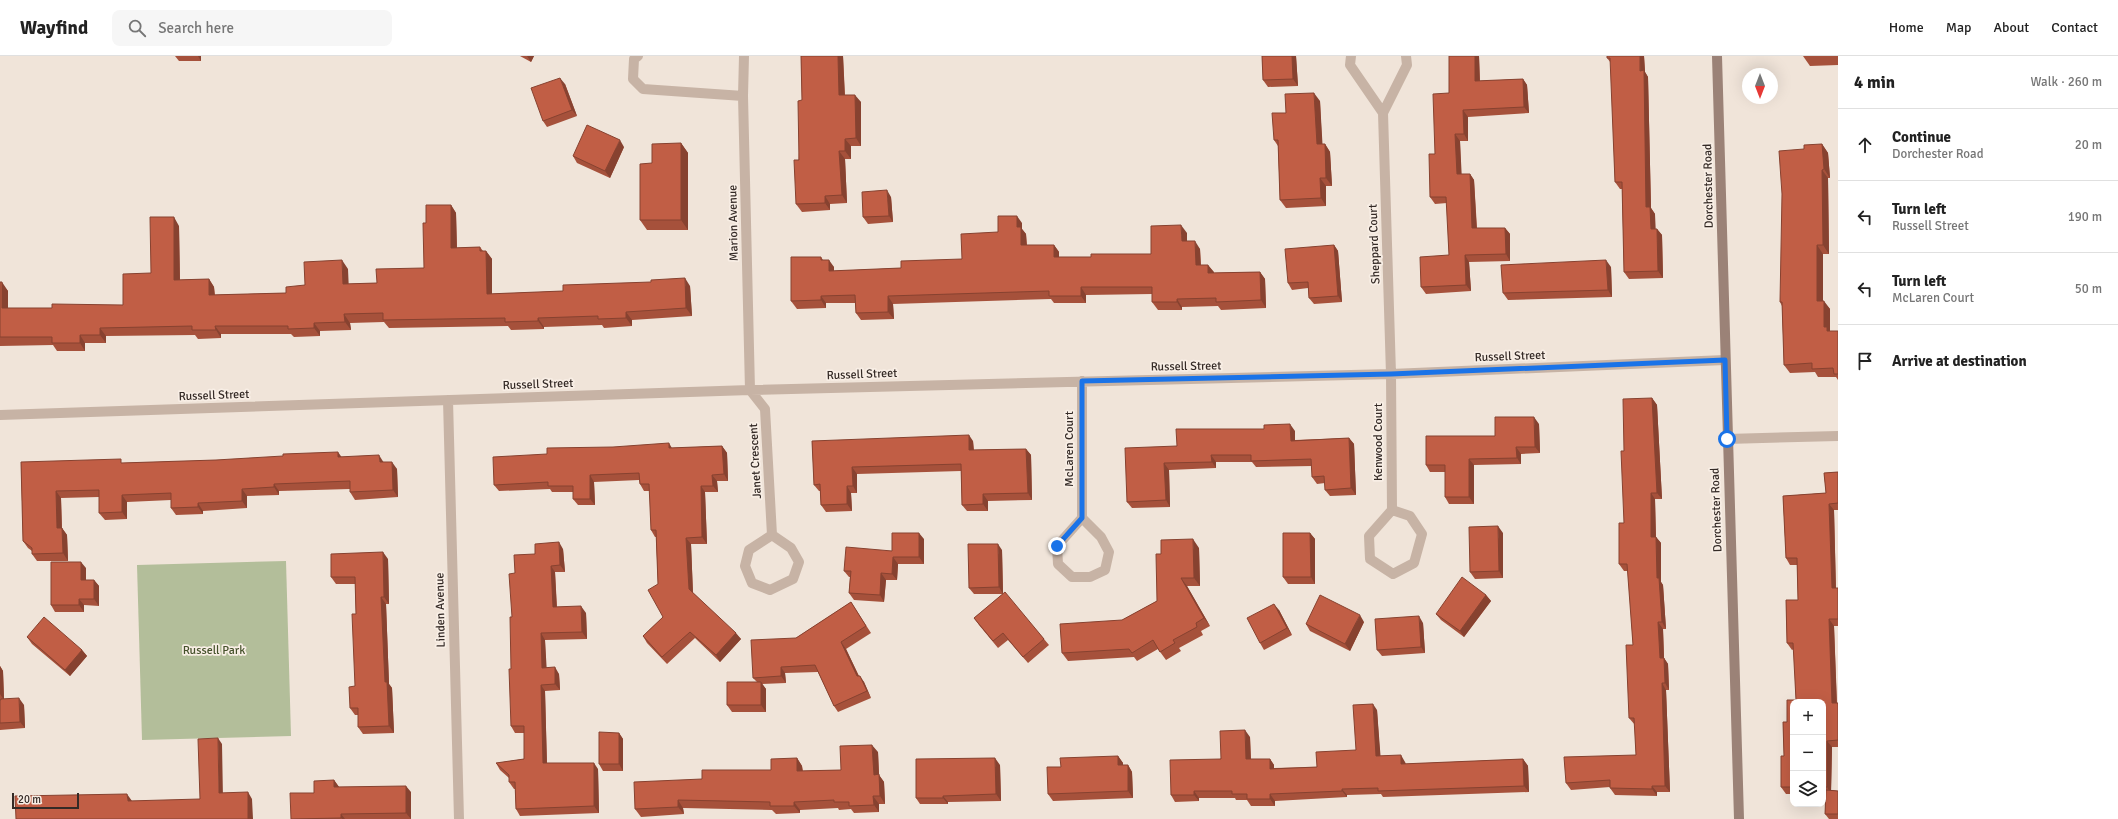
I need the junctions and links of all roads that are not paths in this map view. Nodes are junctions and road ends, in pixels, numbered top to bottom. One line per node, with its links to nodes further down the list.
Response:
1 (638, 56): 6 (street)
2 (744, 56): 6 (street, Marion Avenue)
3 (1351, 56): 7 (street)
4 (1406, 56): 7 (street, Sheppard Court)
5 (1717, 56): 8 (main road, Dorchester Road)
6 (743, 96): 11 (street, Marion Avenue)
7 (1383, 113): 9 (street, Sheppard Court)
8 (1725, 360): 9 (street, Russell Street); 15 (main road, Dorchester Road)
9 (1391, 374): 10 (street, Russell Street); 16 (street, Kenwood Court)
10 (1082, 381): 11 (street, Russell Street); 17 (street, McLaren Court)
11 (750, 390): 12 (street, Russell Street); 18 (street, Janet Crescent)
12 (448, 400): 13 (street, Russell Street); 19 (street, Linden Avenue)
13 (0, 415)
14 (1838, 436): 15 (street)
15 (1727, 439): 20 (main road, Dorchester Road)
16 (1392, 510): 16 (street)
17 (1082, 518): 17 (street)
18 (772, 535): 18 (street)
19 (459, 819)
20 (1739, 819)

